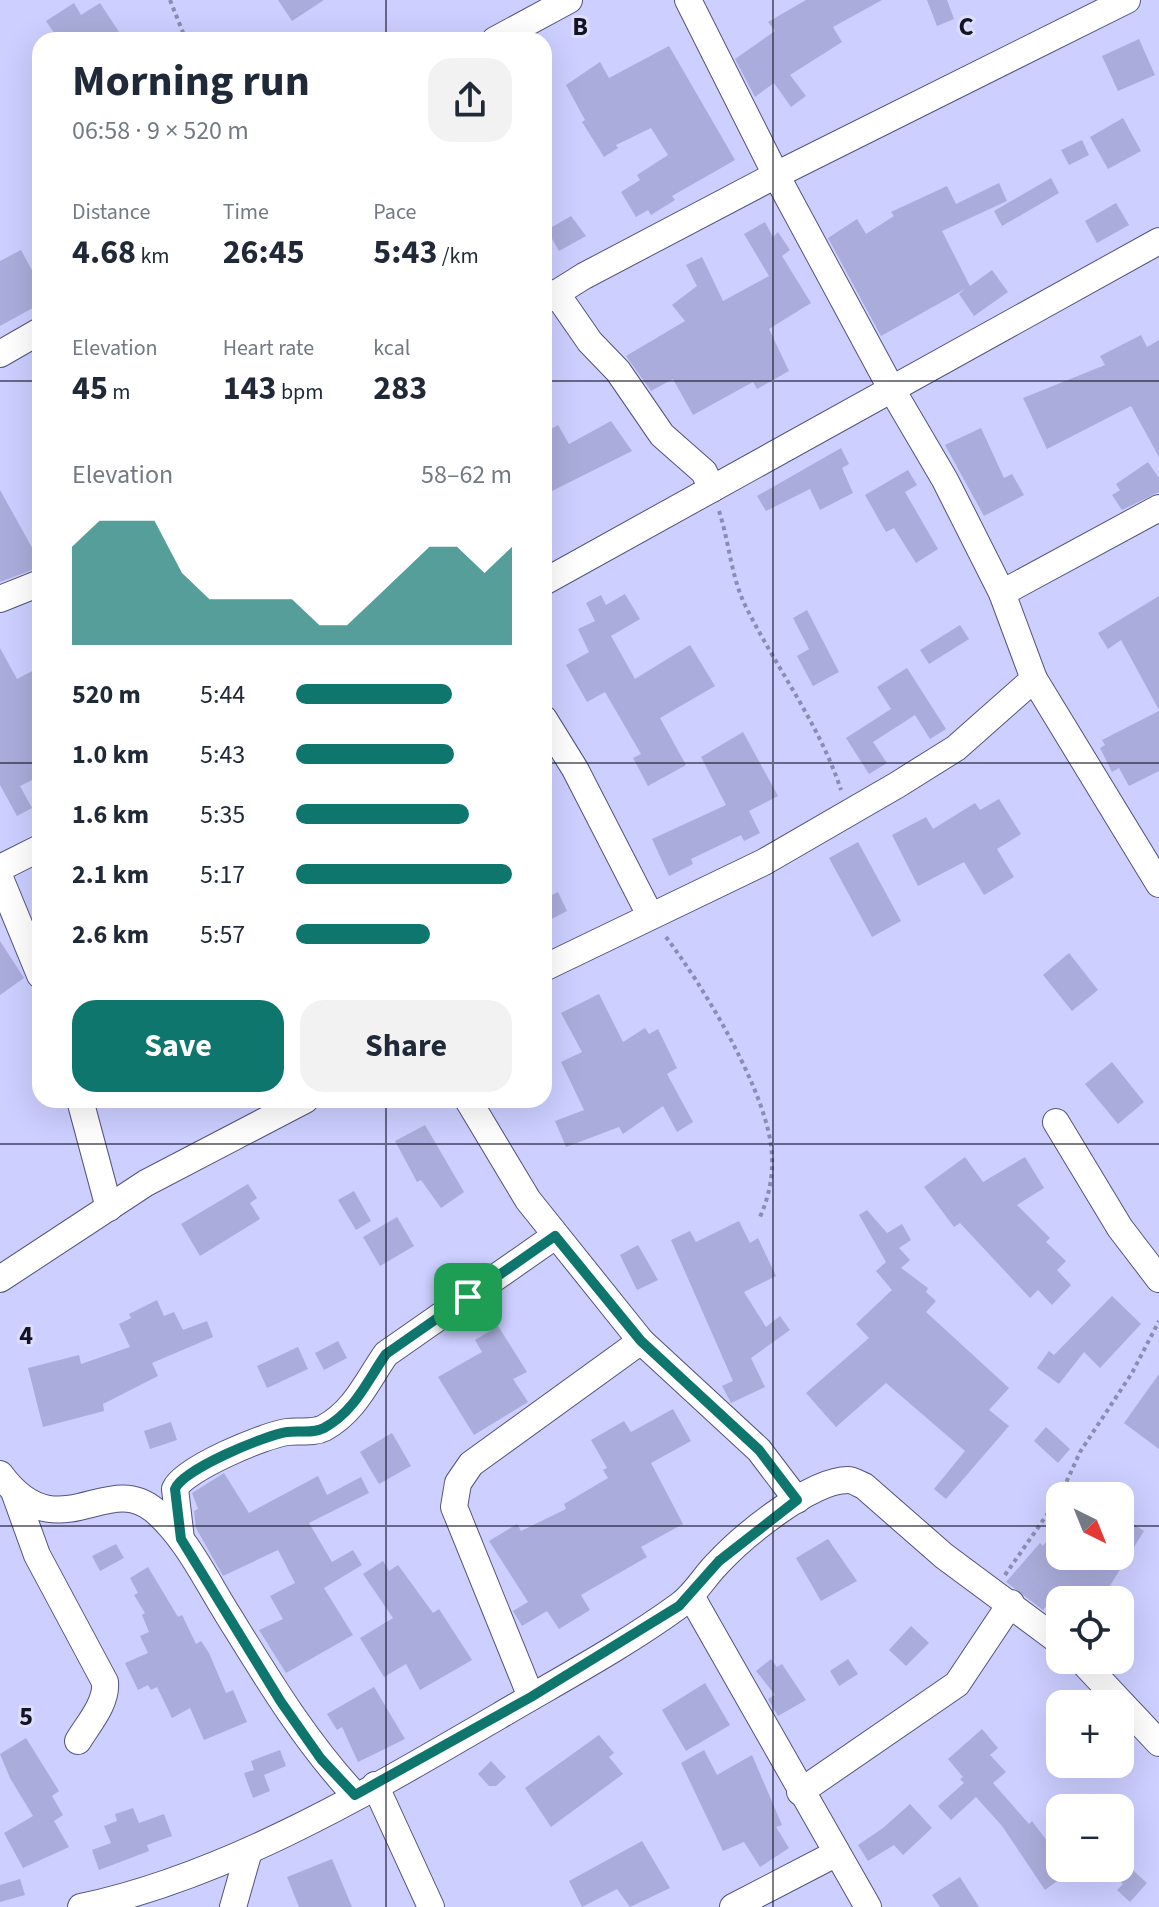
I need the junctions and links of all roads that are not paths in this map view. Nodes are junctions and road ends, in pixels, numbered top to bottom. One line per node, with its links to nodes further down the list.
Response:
1 (688, 0): 5 (street)
2 (1127, 0): 5 (street)
3 (559, 2): 4 (street)
4 (508, 32)
5 (776, 175): 7 (street); 11 (street)
6 (1159, 241): 11 (street)
7 (552, 296)
8 (552, 299): 12 (street)
9 (32, 336): 10 (street)
10 (0, 354)
11 (891, 388): 12 (street); 16 (street)
12 (712, 489): 14 (street)
13 (1159, 508): 16 (street)
14 (552, 578)
15 (32, 586): 17 (street)
16 (1002, 593): 18 (street)
17 (0, 599)
18 (1034, 679): 23 (street); 24 (street)
19 (552, 732): 24 (street)
20 (32, 852): 21 (street)
21 (0, 868)
22 (0, 878): 25 (street)
23 (1159, 884)
24 (650, 915): 26 (street)
25 (32, 956)
26 (552, 964)
27 (82, 1108): 31 (street)
28 (290, 1108): 31 (street)
29 (473, 1108): 32 (street)
30 (1056, 1122): 34 (street)
31 (109, 1208): 33 (street)
32 (555, 1236): 35 (street); 38 (street)
33 (0, 1279)
34 (1159, 1279)
35 (641, 1341): 37 (street); 43 (street)
36 (7, 1484): 38 (street); 44 (street)
37 (797, 1500): 39 (street); 40 (street)
38 (181, 1539): 46 (street)
39 (691, 1596): 43 (street); 47 (street)
40 (1003, 1597): 41 (street); 47 (street)
41 (1046, 1631)
42 (1094, 1674): 45 (street)
43 (531, 1697): 46 (street)
44 (78, 1741)
45 (1159, 1743)
46 (365, 1790): 48 (street); 52 (street)
47 (800, 1792): 49 (street)
48 (249, 1851): 50 (street); 51 (street)
49 (837, 1853): 53 (street); 54 (street)
50 (81, 1907)
51 (233, 1907)
52 (431, 1907)
53 (733, 1907)
54 (868, 1907)

